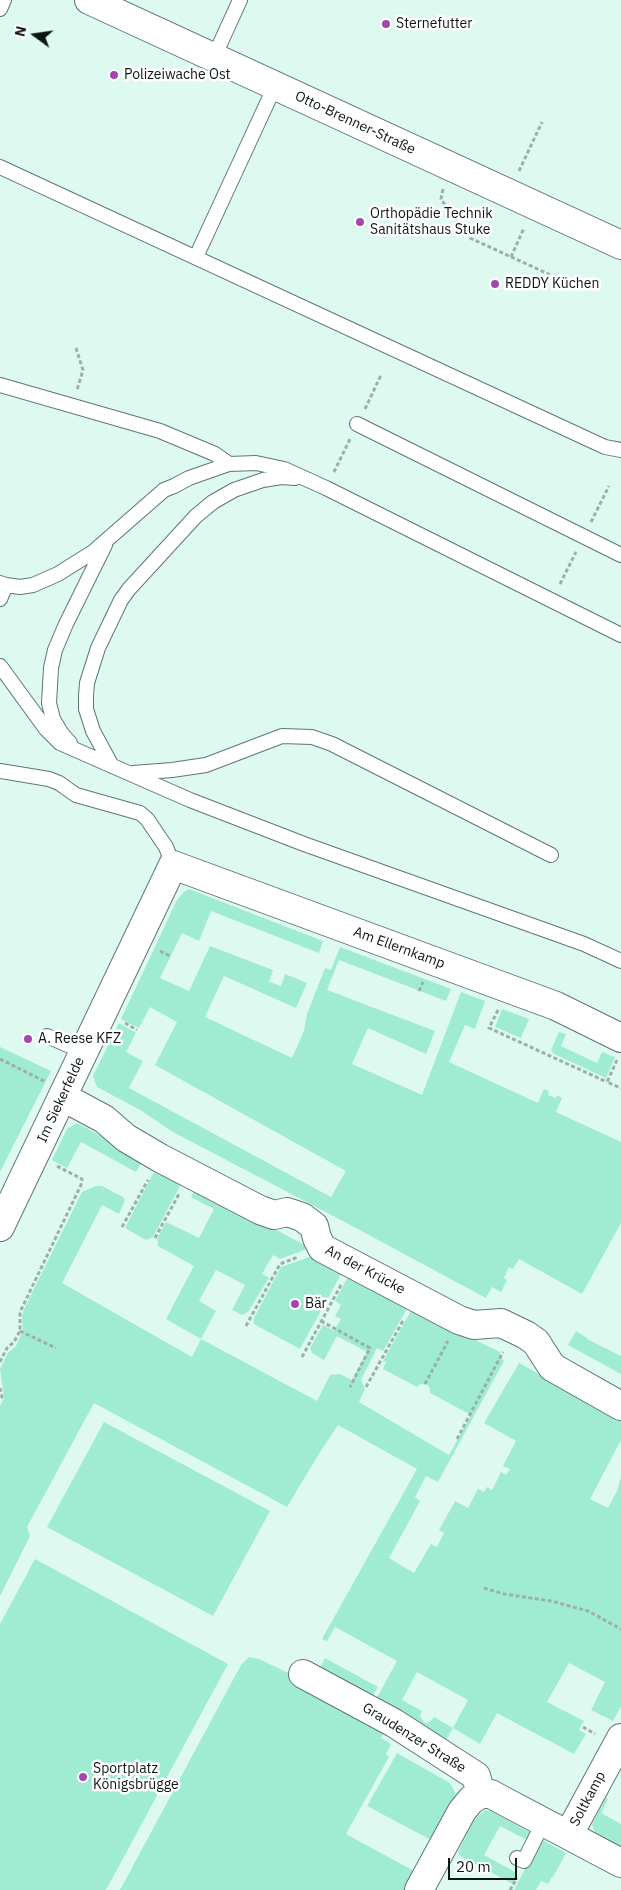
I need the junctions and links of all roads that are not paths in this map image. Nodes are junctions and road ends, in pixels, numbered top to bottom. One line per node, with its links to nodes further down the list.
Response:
1 (4, 0): 4 (lane)
2 (89, 0): 5 (street, Otto-Brenner-Straße)
3 (240, 0): 5 (lane)
4 (0, 9)
5 (214, 57): 6 (street, Otto-Brenner-Straße)
6 (275, 86): 8 (street, Otto-Brenner-Straße); 9 (lane)
7 (0, 168): 9 (lane)
8 (621, 245)
9 (196, 257): 12 (lane)
10 (0, 385): 13 (lane)
11 (357, 424): 16 (lane)
12 (621, 450)
13 (229, 464): 14 (lane); 15 (lane)
14 (326, 488): 19 (lane); 22 (lane)
15 (110, 538): 17 (lane); 21 (lane)
16 (621, 555)
17 (3, 584): 18 (lane)
18 (0, 600)
19 (621, 635)
20 (0, 666): 21 (lane)
21 (83, 753): 22 (lane)
22 (112, 766): 24 (lane)
23 (0, 771): 26 (lane)
24 (127, 773): 25 (lane); 27 (lane)
25 (551, 854)
26 (173, 865): 29 (street, Am Ellernkamp); 30 (street, Im Siekerfelde)
27 (621, 960)
28 (47, 1036): 30 (lane)
29 (619, 1048)
30 (84, 1052): 31 (street, Im Siekerfelde)
31 (64, 1094): 32 (street, Im Siekerfelde); 33 (street, An der Krücke)
32 (0, 1227)
33 (621, 1406)
34 (303, 1674): 36 (street, Graudenzer Straße)
35 (621, 1738): 38 (street, Soltkamp)
36 (481, 1794): 37 (street); 41 (street)
37 (544, 1821): 38 (street); 39 (lane)
38 (569, 1834): 40 (street)
39 (517, 1858)
40 (621, 1863)
41 (419, 1890)

